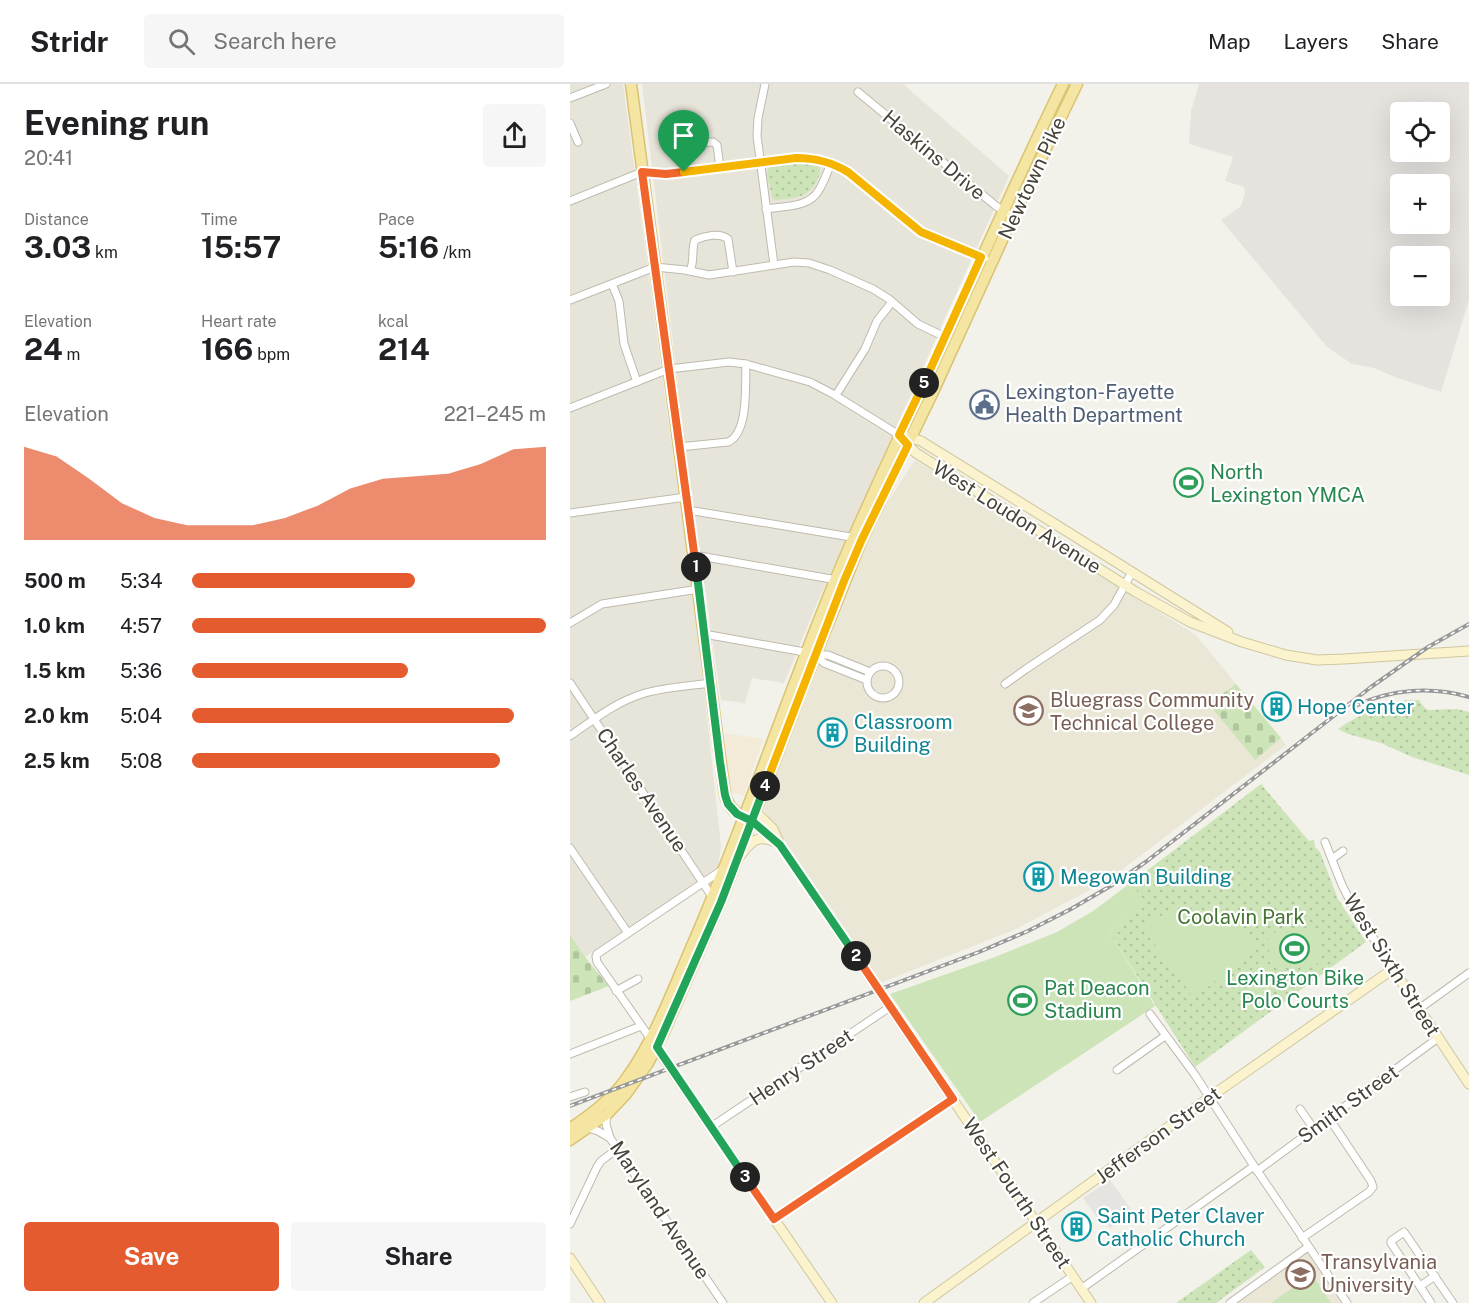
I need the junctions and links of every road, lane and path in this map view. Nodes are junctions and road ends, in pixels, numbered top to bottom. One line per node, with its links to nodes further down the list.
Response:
1 (606, 84): 7 (street)
2 (631, 84): 13 (main road)
3 (765, 84): 10 (street)
4 (1063, 84): 17 (main road, Newtown Pike)
5 (1077, 84): 17 (main road, Newtown Pike)
6 (858, 92): 17 (street, Haskins Drive)
7 (570, 98)
8 (570, 123): 9 (street)
9 (578, 142)
10 (760, 163): 11 (street); 12 (street); 16 (street)
11 (831, 164): 16 (street); 18 (street)
12 (720, 168): 14 (street); 14 (street)
13 (642, 172): 14 (street); 15 (street); 21 (main road)
14 (684, 172)
15 (570, 201)
16 (766, 209): 20 (street)
17 (1008, 213): 18 (main road, Newtown Pike); 19 (main road, Newtown Pike)
18 (981, 257): 19 (street); 27 (main road, Newtown Pike)
19 (993, 261): 34 (main road, Newtown Pike)
20 (774, 265): 23 (street); 26 (street)
21 (655, 267): 22 (street); 24 (street); 29 (main road)
22 (690, 271): 23 (street); 23 (street)
23 (733, 272)
24 (612, 284): 25 (street); 30 (street)
25 (570, 300)
26 (892, 302): 27 (street); 31 (street)
27 (945, 337): 33 (main road, Newtown Pike)
28 (746, 364): 29 (street); 31 (street); 35 (street)
29 (669, 369): 30 (street); 35 (main road)
30 (637, 382): 32 (street)
31 (836, 396): 33 (street)
32 (570, 408)
33 (899, 435): 34 (main road, West Loudon Avenue); 39 (main road, Newtown Pike)
34 (910, 441): 39 (main road, Newtown Pike); 41 (main road, West Loudon Avenue); 43 (main road, West Loudon Avenue)
35 (679, 447): 36 (main road)
36 (686, 497): 37 (main road); 38 (street)
37 (688, 510): 39 (street); 40 (main road)
38 (570, 513)
39 (858, 538): 42 (main road, Newtown Pike)
40 (694, 555): 42 (street); 44 (main road)
41 (1132, 572): 43 (street); 47 (main road, West Loudon Avenue)
42 (840, 580): 49 (main road, Newtown Pike)
43 (1125, 584): 47 (main road, West Loudon Avenue); 54 (street)
44 (699, 590): 45 (street); 46 (main road)
45 (570, 623)
46 (704, 634): 49 (street); 53 (main road)
47 (1242, 642): 48 (main road, West Loudon Avenue)
48 (1469, 651)
49 (811, 654): 50 (street); 51 (street); 57 (main road, Newtown Pike)
50 (870, 672): 51 (street); 51 (street)
51 (867, 680)
52 (570, 682): 55 (street, Charles Avenue)
53 (711, 683): 55 (street); 57 (main road)
54 (1005, 684)
55 (594, 719): 56 (street); 65 (street, Charles Avenue)
56 (570, 736)
57 (750, 817): 59 (main road, West Fourth Street); 62 (main road, Newtown Pike); 64 (main road, Newtown Pike)
58 (1325, 842): 63 (street, West Sixth Street)
59 (780, 845): 62 (main road); 72 (main road, West Fourth Street)
60 (570, 848): 67 (street)
61 (1343, 851): 63 (street)
62 (738, 858): 78 (main road, Newtown Pike)
63 (1332, 859): 68 (street, West Sixth Street)
64 (725, 869): 65 (street); 66 (main road, Newtown Pike)
65 (703, 884): 66 (street, Charles Avenue); 67 (street)
66 (713, 898): 78 (main road, Newtown Pike)
67 (628, 933): 71 (street)
68 (1393, 969): 73 (main road, West Sixth Street); 84 (main road, Jefferson Street)
69 (1469, 973): 73 (street)
70 (638, 979): 71 (street)
71 (616, 990): 75 (street)
72 (890, 1007): 85 (main road, West Fourth Street); 89 (street, Henry Street)
73 (1419, 1009): 77 (main road, West Sixth Street)
74 (1150, 1014): 76 (street)
75 (641, 1026): 78 (street); 79 (street)
76 (1165, 1036): 80 (street); 84 (street)
77 (1438, 1038): 81 (main road, West Sixth Street); 88 (street, Smith Street)
78 (653, 1043): 87 (main road, Newtown Pike); 89 (main road); 91 (main road, Newtown Pike)
79 (570, 1054)
80 (1117, 1070)
81 (1469, 1084)
82 (585, 1092): 83 (street)
83 (570, 1097)
84 (1210, 1097): 96 (street); 98 (main road, Jefferson Street)
85 (953, 1099): 97 (street); 98 (main road, West Fourth Street)
86 (1300, 1109): 92 (street)
87 (607, 1114): 90 (main road, Newtown Pike); 93 (street, Maryland Avenue)
88 (1329, 1118): 92 (street, Smith Street); 100 (street)
89 (711, 1127): 97 (main road)
90 (588, 1128): 93 (street); 94 (main road, Newtown Pike)
91 (570, 1129)
92 (1314, 1129): 96 (street, Smith Street)
93 (610, 1138): 95 (street, Maryland Avenue)
94 (570, 1140)
95 (617, 1149): 99 (street); 108 (street, Maryland Avenue)
96 (1255, 1169): 100 (street); 106 (street, Smith Street)
97 (774, 1219): 109 (main road)
98 (1036, 1222): 103 (main road, West Fourth Street); 110 (main road, Jefferson Street)
99 (570, 1224)
100 (1302, 1238): 101 (street)
101 (1308, 1246): 113 (street); 114 (street)
102 (570, 1258): 107 (main road)
103 (1073, 1276): 106 (main road, West Fourth Street); 111 (street)
104 (1435, 1276): 105 (street); 105 (street); 116 (street)
105 (1420, 1286): 115 (street)
106 (1082, 1288): 112 (main road, West Fourth Street)
107 (600, 1303)
108 (723, 1303)
109 (832, 1303)
110 (924, 1303)
111 (1033, 1303)
112 (1091, 1303)
113 (1230, 1303)
114 (1347, 1303)
115 (1431, 1303)
116 (1453, 1303)

